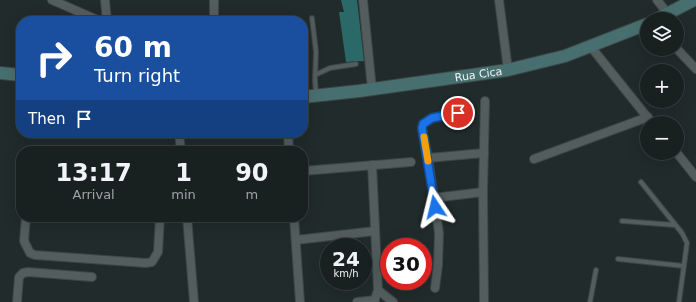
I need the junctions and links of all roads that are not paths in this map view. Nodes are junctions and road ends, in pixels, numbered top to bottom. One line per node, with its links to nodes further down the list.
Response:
1 (52, 0): 10 (street)
2 (105, 0): 11 (street)
3 (214, 0): 12 (street)
4 (363, 0): 23 (street)
5 (499, 0): 19 (street)
6 (657, 0): 8 (street)
7 (687, 2): 9 (street)
8 (661, 12)
9 (670, 12)
10 (89, 16)
11 (107, 16)
12 (214, 16)
13 (312, 18): 22 (lane)
14 (640, 27): 15 (street, Rua Cica)
15 (591, 47): 19 (street, Rua Cica); 28 (street)
16 (684, 56): 18 (street)
17 (356, 64): 22 (lane)
18 (696, 69)
19 (508, 70): 23 (street, Rua Cica)
20 (0, 73): 21 (street)
21 (16, 75)
22 (315, 75): 24 (lane)
23 (372, 90): 24 (street, Rua Cica)
24 (316, 96): 25 (street, Rua Cica)
25 (308, 97)
26 (484, 101): 30 (street)
27 (458, 113): 31 (street)
28 (647, 116)
29 (640, 123): 32 (street)
30 (484, 153): 31 (street); 39 (street)
31 (428, 158): 40 (street)
32 (534, 159)
33 (683, 160): 37 (street)
34 (411, 162): 35 (street)
35 (372, 165): 36 (street); 47 (street)
36 (308, 171)
37 (696, 177)
38 (640, 182): 46 (lane)
39 (483, 192): 40 (street); 61 (street)
40 (433, 198): 53 (street)
41 (622, 221): 46 (lane)
42 (26, 222): 43 (street)
43 (160, 222)
44 (187, 222): 57 (street)
45 (294, 222): 48 (street)
46 (675, 225): 50 (lane)
47 (375, 231): 48 (street); 54 (street)
48 (296, 240): 58 (street)
49 (618, 259): 50 (lane)
50 (684, 266): 63 (lane)
51 (596, 270): 62 (lane)
52 (92, 277): 56 (street)
53 (435, 288)
54 (378, 290): 55 (street); 60 (street)
55 (374, 301): 59 (street)
56 (17, 302)
57 (194, 302)
58 (300, 302)
59 (357, 302)
60 (393, 302)
61 (484, 302)
62 (590, 302)
63 (679, 302)

